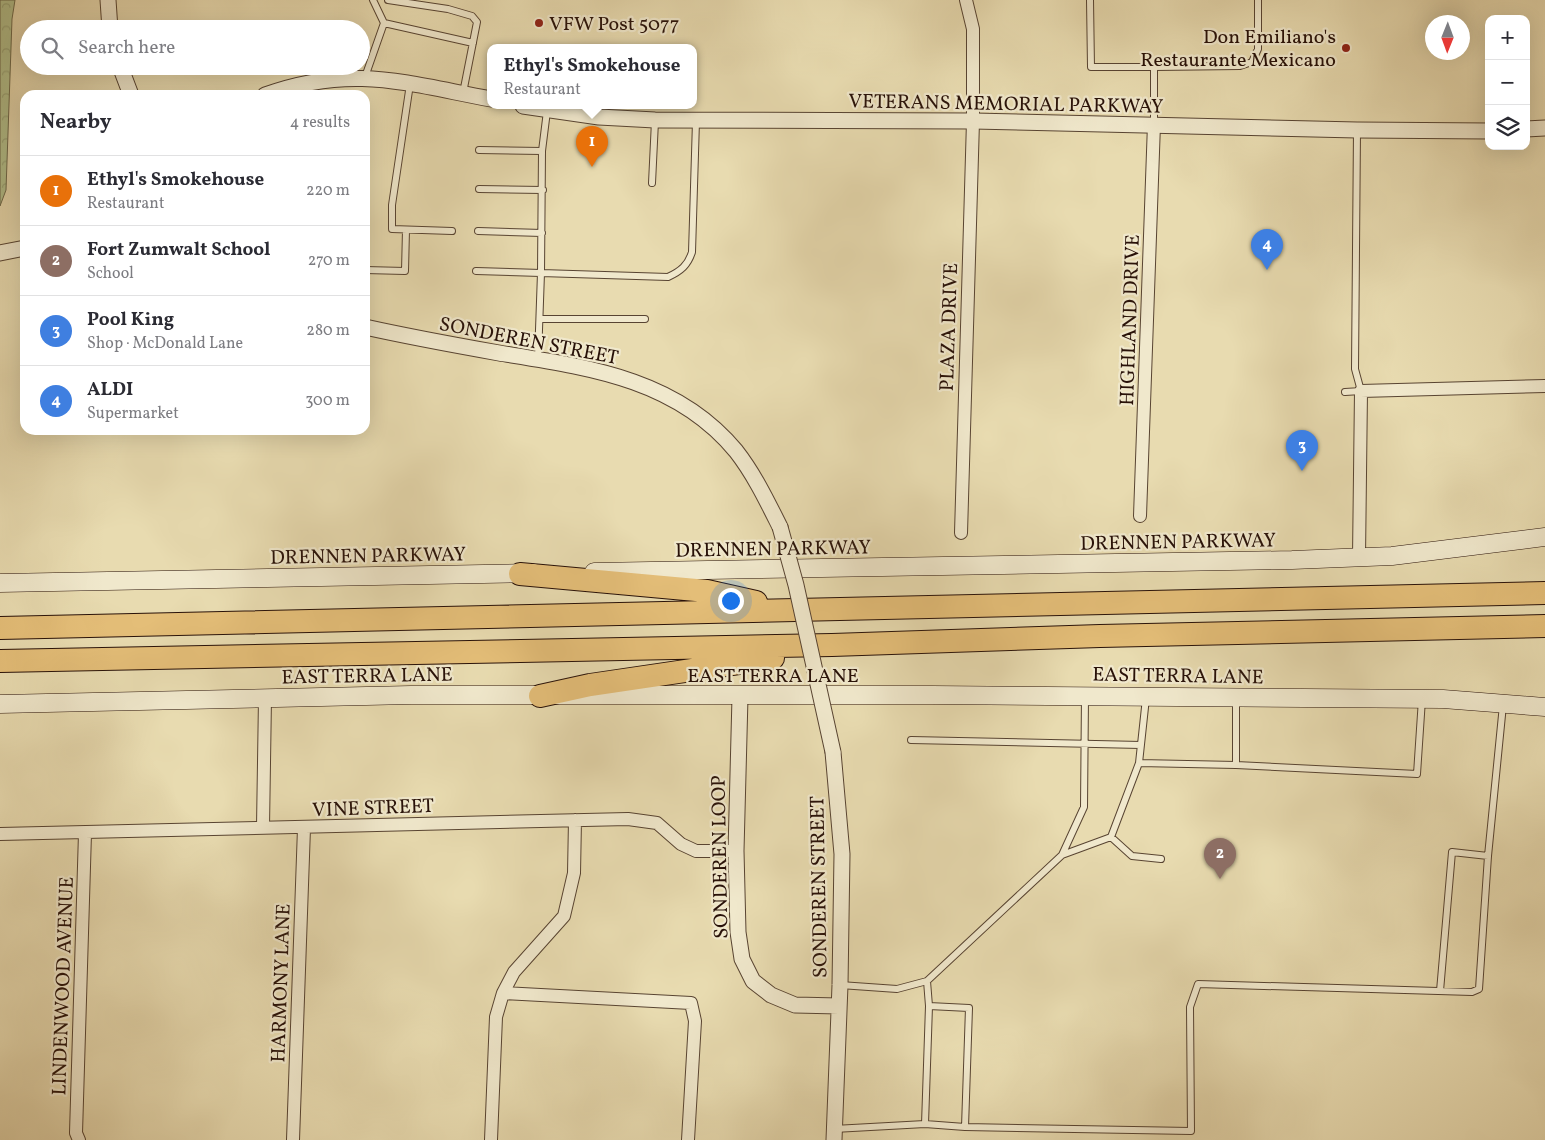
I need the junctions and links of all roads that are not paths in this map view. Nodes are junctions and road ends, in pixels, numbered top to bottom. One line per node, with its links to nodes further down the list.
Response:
1 (108, 0): 7 (street)
2 (373, 0): 8 (lane)
3 (388, 0): 9 (lane)
4 (966, 0): 23 (street, PLAZA DRIVE)
5 (1090, 0): 11 (lane)
6 (1258, 0): 11 (lane)
7 (109, 20)
8 (384, 23): 9 (lane); 10 (lane)
9 (473, 43): 17 (lane)
10 (370, 63)
11 (1154, 67): 24 (lane)
12 (123, 75): 15 (street)
13 (365, 77): 14 (street); 16 (street)
14 (410, 83): 17 (street); 34 (lane)
15 (129, 90)
16 (280, 90)
17 (463, 94): 18 (street)
18 (487, 99)
19 (537, 109): 20 (street, VETERANS MEMORIAL PARKWAY)
20 (547, 111): 21 (street, VETERANS MEMORIAL PARKWAY); 30 (lane)
21 (655, 120): 22 (street, VETERANS MEMORIAL PARKWAY); 31 (lane)
22 (696, 120): 23 (street, VETERANS MEMORIAL PARKWAY); 42 (lane)
23 (973, 121): 24 (street, VETERANS MEMORIAL PARKWAY); 51 (street, PLAZA DRIVE)
24 (1154, 124): 27 (street, VETERANS MEMORIAL PARKWAY); 50 (street, HIGHLAND DRIVE)
25 (1545, 128): 26 (street)
26 (1530, 129)
27 (1357, 130): 28 (street, VETERANS MEMORIAL PARKWAY); 48 (lane)
28 (1485, 131)
29 (479, 150): 30 (lane)
30 (542, 151): 33 (lane)
31 (652, 183)
32 (479, 189): 33 (lane)
33 (543, 190): 37 (lane)
34 (406, 230): 35 (lane); 40 (lane)
35 (452, 231)
36 (478, 231): 37 (lane)
37 (542, 233): 42 (lane)
38 (20, 249): 39 (street)
39 (0, 253)
40 (370, 270)
41 (476, 271): 42 (lane)
42 (541, 273): 43 (lane)
43 (540, 319): 44 (lane); 46 (lane)
44 (645, 319)
45 (370, 328): 46 (street, SONDEREN STREET)
46 (538, 359): 88 (street, SONDEREN STREET, bridge)
47 (1545, 386): 48 (street)
48 (1361, 391): 49 (lane); 53 (street)
49 (1345, 392)
50 (1140, 516)
51 (961, 533)
52 (1545, 537): 53 (main road, DRENNEN PARKWAY)
53 (1359, 557): 54 (main road, DRENNEN PARKWAY)
54 (520, 574): 55 (main road, DRENNEN PARKWAY); 57 (highway)
55 (0, 583)
56 (1545, 593): 57 (highway)
57 (792, 609): 59 (highway)
58 (1545, 626): 60 (highway)
59 (0, 628)
60 (832, 645): 61 (highway); 62 (highway)
61 (0, 661)
62 (540, 696): 65 (main road, EAST TERRA LANE); 67 (main road, EAST TERRA LANE)
63 (1085, 696): 64 (main road, EAST TERRA LANE); 65 (main road, EAST TERRA LANE); 73 (lane)
64 (1146, 696): 66 (main road, EAST TERRA LANE); 74 (lane)
65 (740, 697): 83 (street, SONDEREN LOOP)
66 (1236, 697): 68 (main road, EAST TERRA LANE); 76 (lane)
67 (265, 698): 69 (main road, EAST TERRA LANE); 78 (street)
68 (1422, 699): 70 (main road, EAST TERRA LANE); 76 (lane)
69 (0, 704)
70 (1503, 704): 71 (main road, EAST TERRA LANE); 85 (lane)
71 (1545, 707)
72 (911, 740): 73 (lane)
73 (1084, 742): 74 (lane); 84 (lane)
74 (1140, 745): 75 (lane)
75 (1139, 763): 76 (lane); 82 (lane)
76 (1236, 765)
77 (575, 820): 79 (street, VINE STREET); 83 (street, VINE STREET); 90 (street)
78 (263, 827): 79 (street, VINE STREET); 80 (street, VINE STREET)
79 (304, 828): 97 (street, HARMONY LANE)
80 (85, 833): 81 (street, VINE STREET); 96 (street, LINDENWOOD AVENUE)
81 (0, 834)
82 (1111, 837): 84 (lane); 86 (lane)
83 (736, 851): 91 (street, SONDEREN LOOP)
84 (1062, 855): 87 (lane)
85 (1488, 856): 89 (lane); 89 (lane)
86 (1161, 859)
87 (927, 981): 88 (lane); 92 (lane)
88 (840, 985): 91 (street, SONDEREN STREET)
89 (1440, 991): 94 (lane)
90 (503, 992): 98 (street); 99 (street)
91 (840, 1006): 95 (street, SONDEREN STREET)
92 (930, 1006): 93 (lane); 94 (lane)
93 (925, 1124): 94 (lane); 95 (lane)
94 (965, 1127)
95 (834, 1134)
96 (79, 1140)
97 (293, 1140)
98 (492, 1140)
99 (688, 1140)

